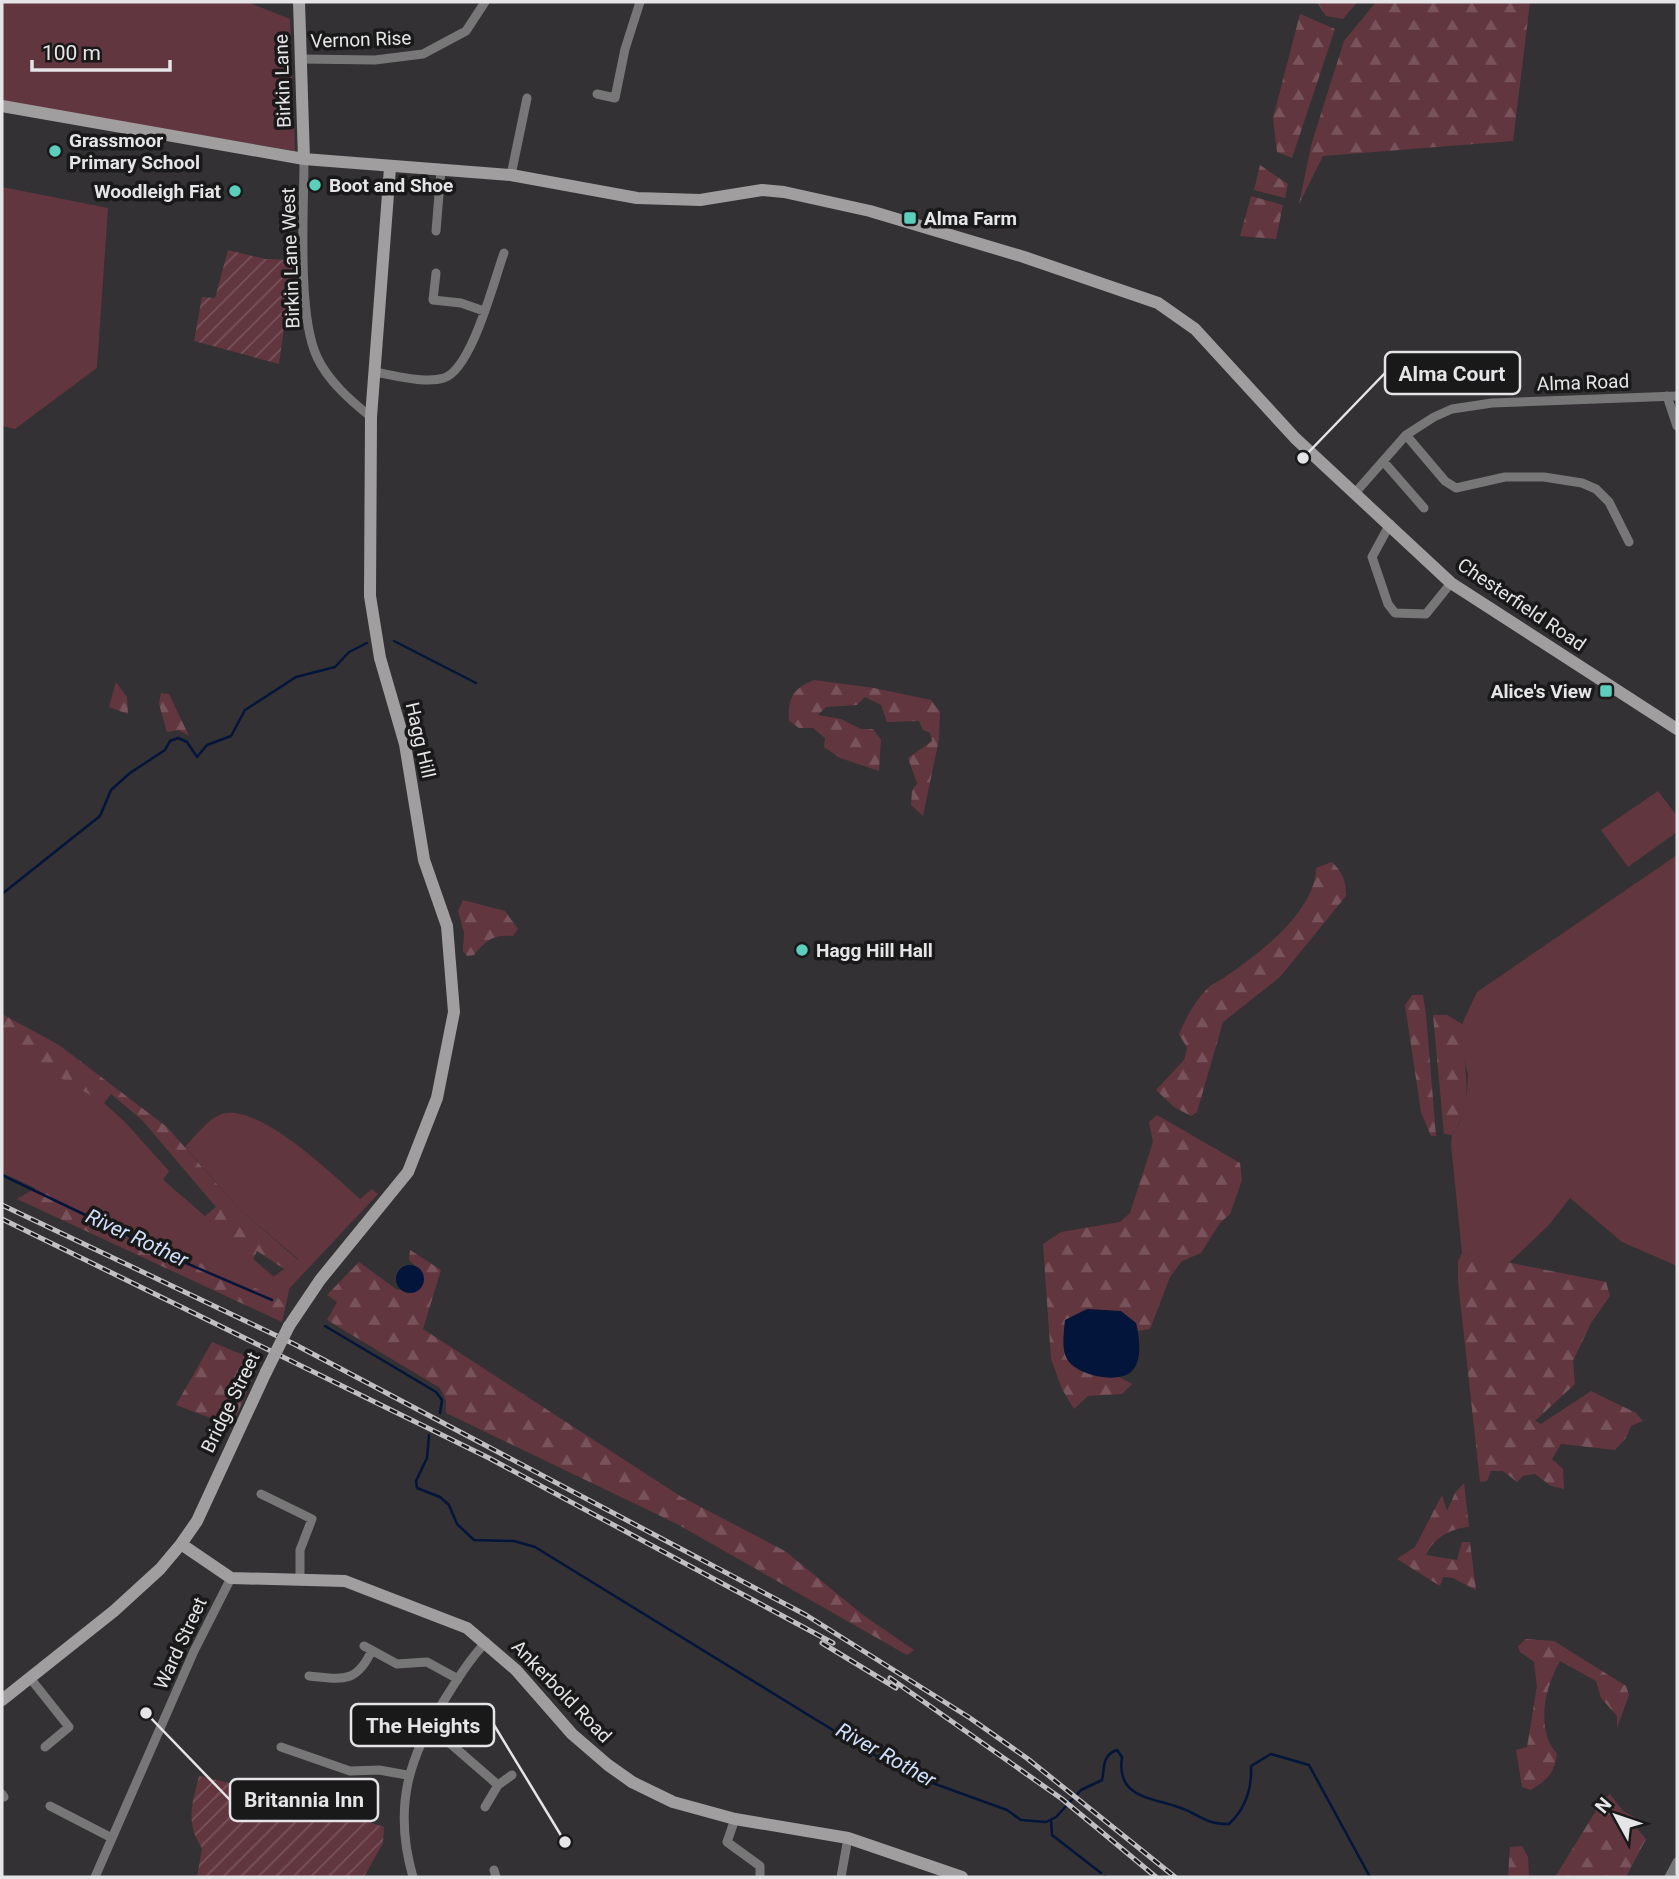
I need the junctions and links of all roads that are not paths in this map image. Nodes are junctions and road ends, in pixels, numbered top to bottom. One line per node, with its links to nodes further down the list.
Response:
1 (299, 2): 4 (street, Birkin Lane)
2 (485, 2): 4 (street, Vernon Rise)
3 (640, 2): 5 (street)
4 (301, 58): 8 (street, Birkin Lane)
5 (597, 93)
6 (527, 98): 11 (street)
7 (2, 106): 8 (street)
8 (304, 159): 9 (street); 19 (street, Birkin Lane West)
9 (390, 168): 10 (street); 16 (street, Hagg Hill)
10 (441, 170): 11 (street); 12 (street)
11 (511, 175): 23 (street, Chesterfield Road)
12 (436, 231)
13 (504, 253): 15 (street)
14 (436, 273): 15 (street)
15 (484, 311): 16 (street)
16 (374, 372): 19 (street, Hagg Hill)
17 (1667, 396): 18 (street, Alma Road); 20 (street); 21 (street, Alma Road)
18 (1677, 396)
19 (371, 417): 29 (street, Hagg Hill)
20 (1677, 426)
21 (1406, 435): 22 (street, Alma Road); 26 (street)
22 (1383, 461): 23 (street, Alma Road); 24 (street)
23 (1355, 493): 25 (street, Chesterfield Road)
24 (1424, 509)
25 (1390, 524): 27 (street, Chesterfield Road); 27 (street)
26 (1629, 542)
27 (1451, 583): 28 (street, Chesterfield Road)
28 (1677, 729)
29 (320, 1280): 31 (street, Bridge Street, bridge)
30 (261, 1494): 33 (street)
31 (181, 1544): 32 (street); 36 (street, Bridge Street)
32 (231, 1578): 33 (street, Ankerbold Road); 48 (street, Ward Street)
33 (300, 1578): 34 (street, Ankerbold Road)
34 (486, 1642): 37 (street); 47 (street, Ankerbold Road)
35 (309, 1676): 37 (street)
36 (30, 1678): 38 (street, Bridge Street); 40 (street)
37 (458, 1679): 39 (street)
38 (2, 1700)
39 (427, 1728): 42 (street); 44 (street)
40 (45, 1746)
41 (281, 1747): 42 (street)
42 (407, 1774): 52 (street)
43 (512, 1775): 44 (street)
44 (498, 1785): 46 (street)
45 (50, 1806): 48 (street)
46 (485, 1807)
47 (735, 1819): 49 (street, Ankerbold Road); 53 (street)
48 (110, 1838): 51 (street, Ward Street)
49 (848, 1838): 54 (street); 55 (street, Ankerbold Road)
50 (1677, 1862): 56 (street)
51 (95, 1877)
52 (413, 1877)
53 (760, 1877)
54 (841, 1877)
55 (961, 1877)
56 (1669, 1877)

